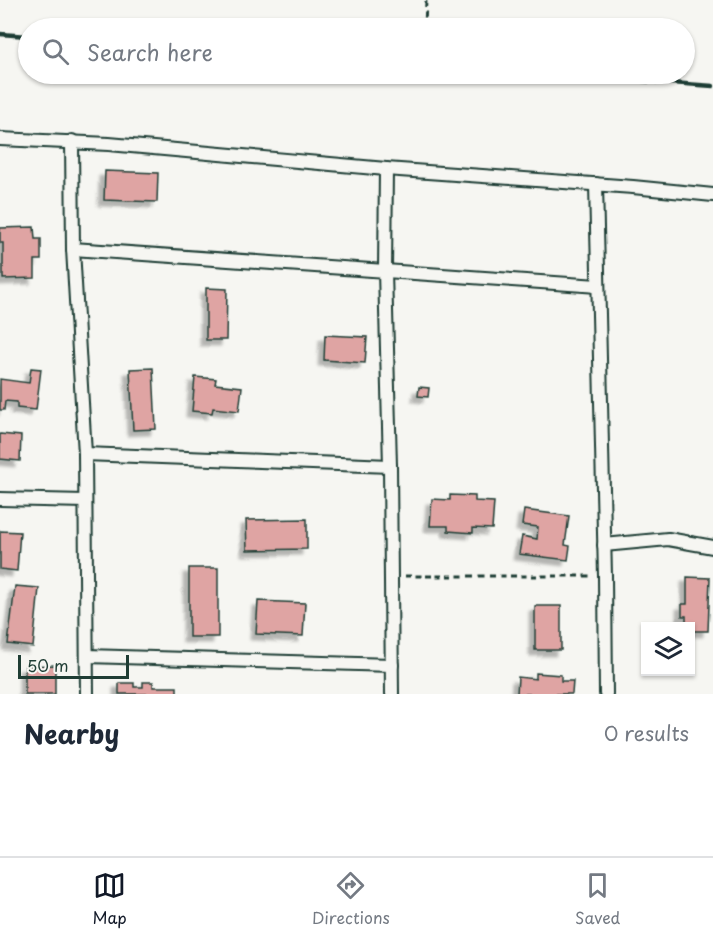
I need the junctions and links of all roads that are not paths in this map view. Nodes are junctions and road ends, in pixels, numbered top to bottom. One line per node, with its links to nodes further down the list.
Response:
1 (0, 139): 2 (street)
2 (72, 141): 3 (street); 6 (street)
3 (386, 169): 4 (street); 7 (street)
4 (596, 184): 5 (street); 8 (street)
5 (713, 195)
6 (74, 249): 7 (street); 9 (street)
7 (385, 271): 8 (street); 10 (street)
8 (598, 286): 13 (street)
9 (85, 454): 10 (street); 12 (street)
10 (390, 466): 16 (street)
11 (0, 499): 12 (street)
12 (85, 501): 15 (street)
13 (604, 545): 14 (street); 19 (street)
14 (713, 547)
15 (87, 656): 16 (street); 17 (street)
16 (392, 665): 18 (street)
17 (87, 694)
18 (392, 694)
19 (606, 694)

